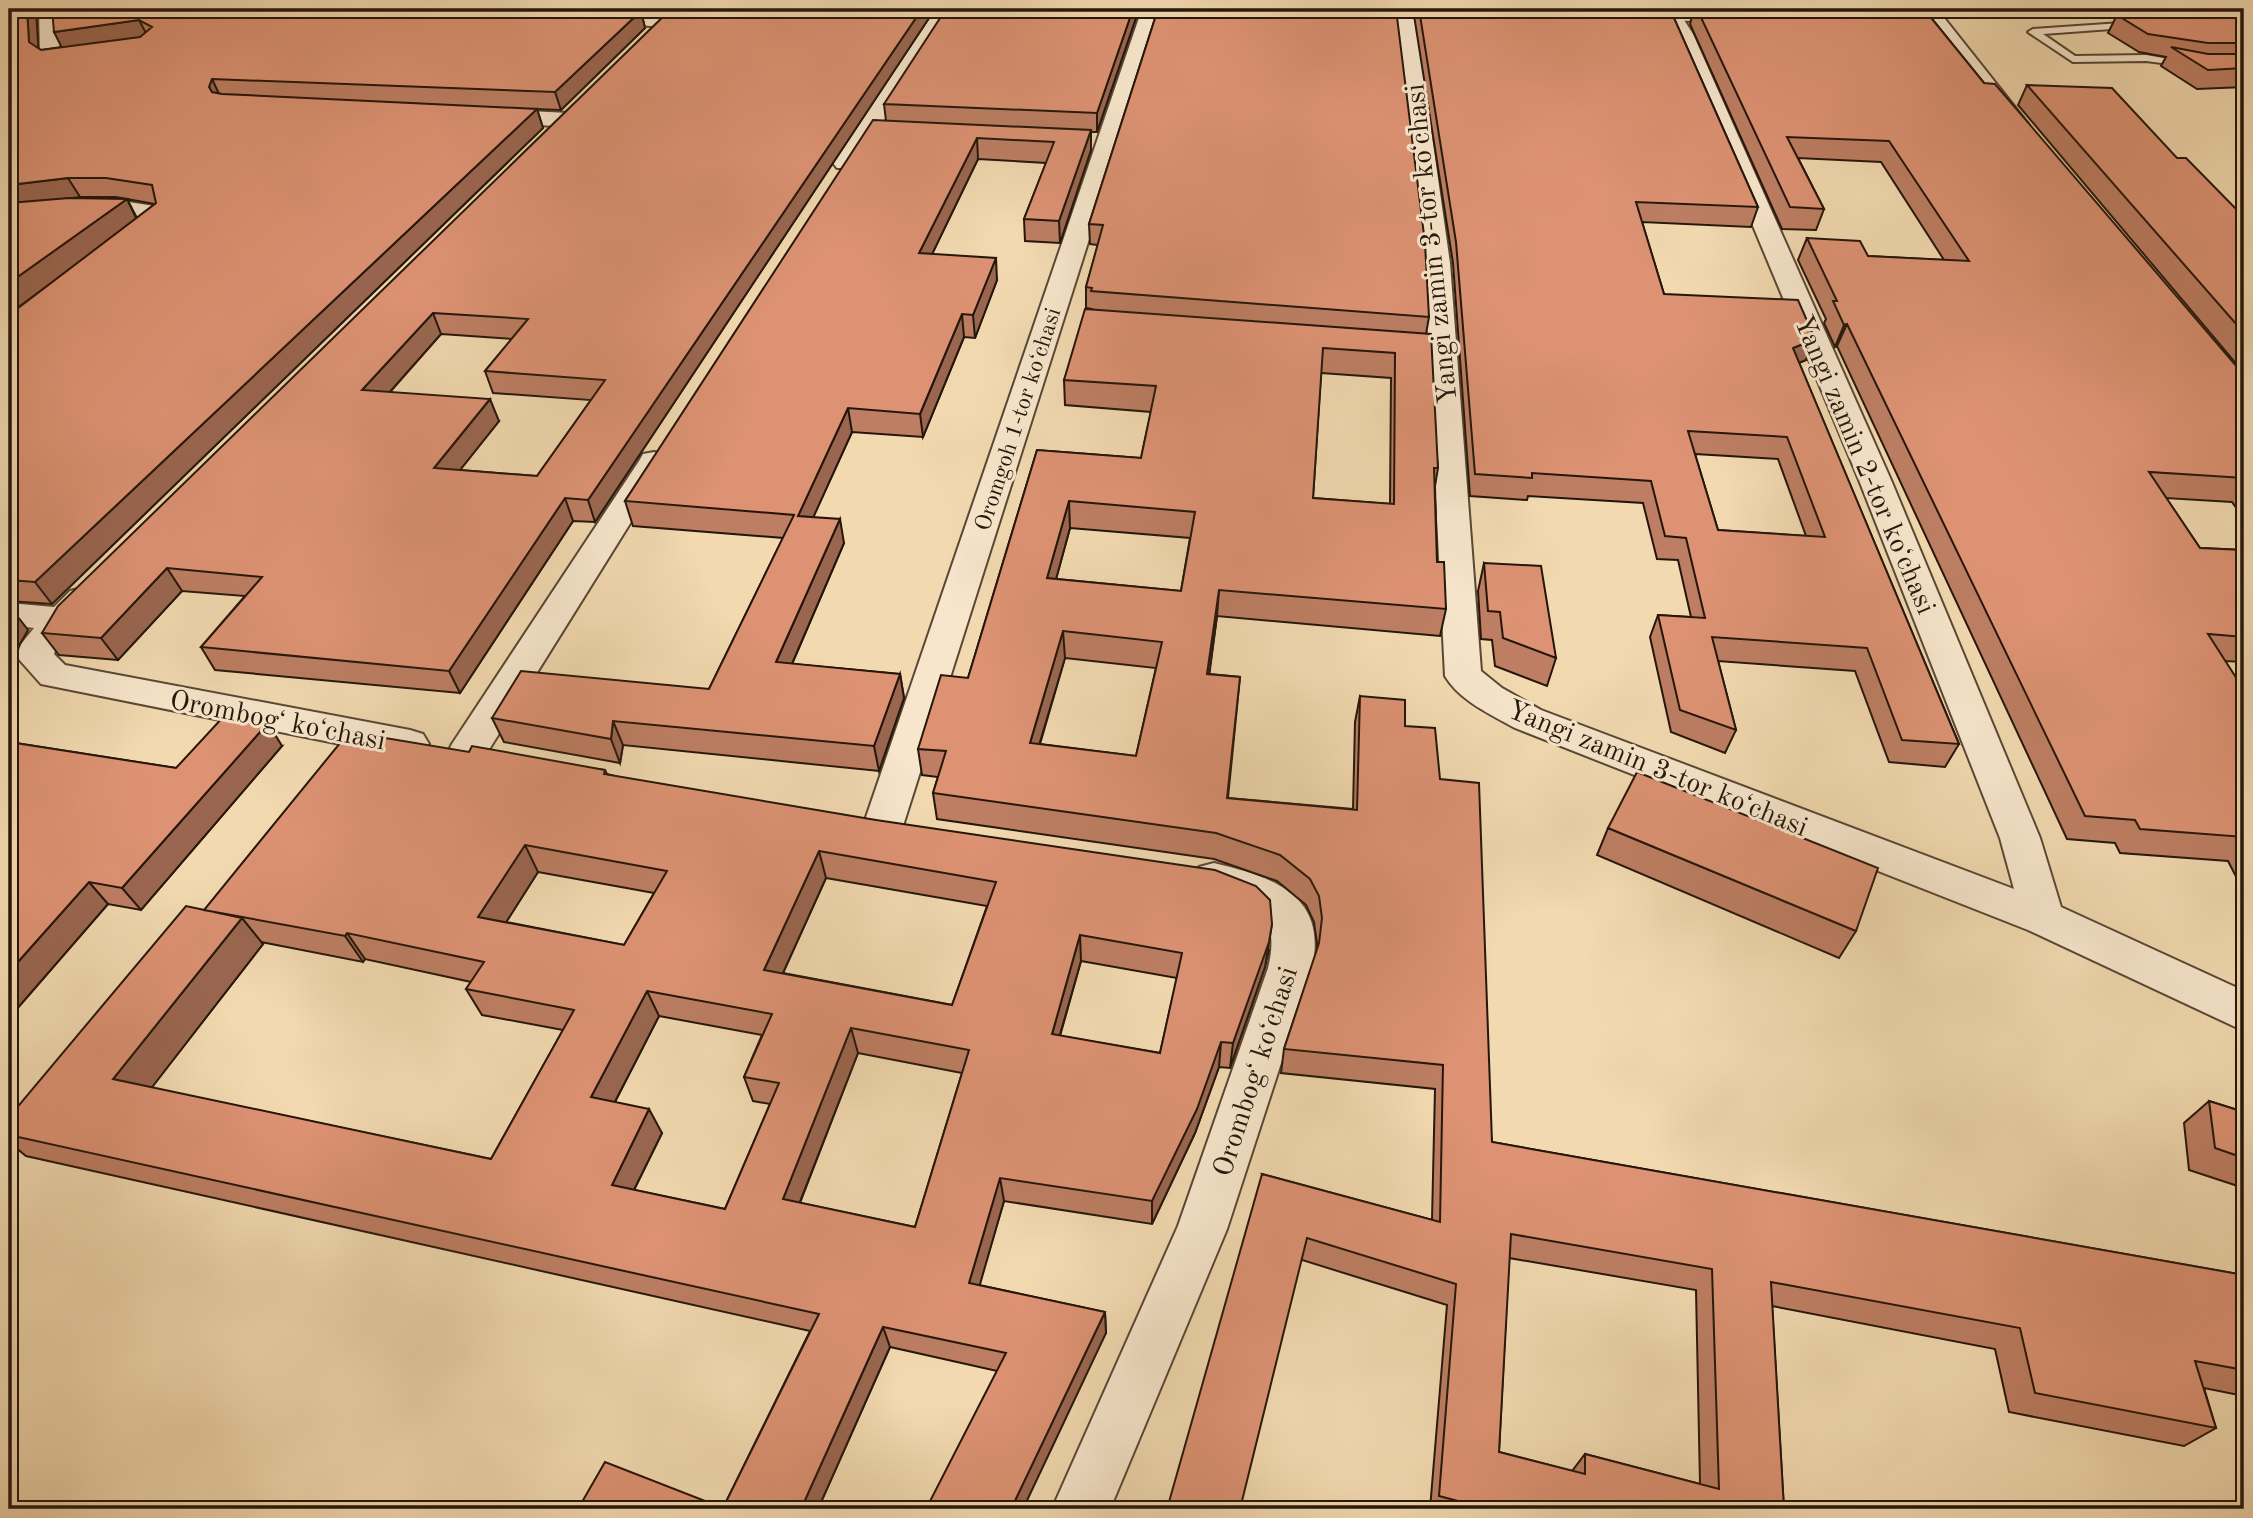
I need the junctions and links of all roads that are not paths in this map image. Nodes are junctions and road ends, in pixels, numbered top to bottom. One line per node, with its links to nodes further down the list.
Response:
1 (48, 9): 13 (street)
2 (946, 9): 20 (street)
3 (1152, 9): 27 (street, Oromgoh 1-tor koʻchasi)
4 (1404, 9): 29 (street, Yangi zamin 3-tor koʻchasi)
5 (1927, 12): 18 (street)
6 (1606, 14): 9 (street)
7 (673, 15): 10 (street); 12 (street)
8 (1768, 15): 9 (street)
9 (1672, 16): 29 (street, Yangi zamin 2-tor koʻchasi)
10 (573, 17)
11 (2153, 24): 14 (lane)
12 (638, 51)
13 (109, 53)
14 (2198, 67)
15 (589, 101): 17 (street)
16 (461, 115): 17 (street)
17 (569, 120): 19 (street)
18 (2033, 143)
19 (539, 149)
20 (829, 190)
21 (9, 215): 22 (street)
22 (105, 258)
23 (670, 437): 26 (street, Orombogʻ koʻchasi)
24 (100, 581): 26 (street)
25 (9, 614): 26 (street)
26 (61, 619)
27 (882, 829)
28 (1174, 873): 31 (street, Orombogʻ koʻchasi)
29 (2043, 918): 30 (street, Yangi zamin 3-tor koʻchasi)
30 (2244, 1012)
31 (1081, 1509)

